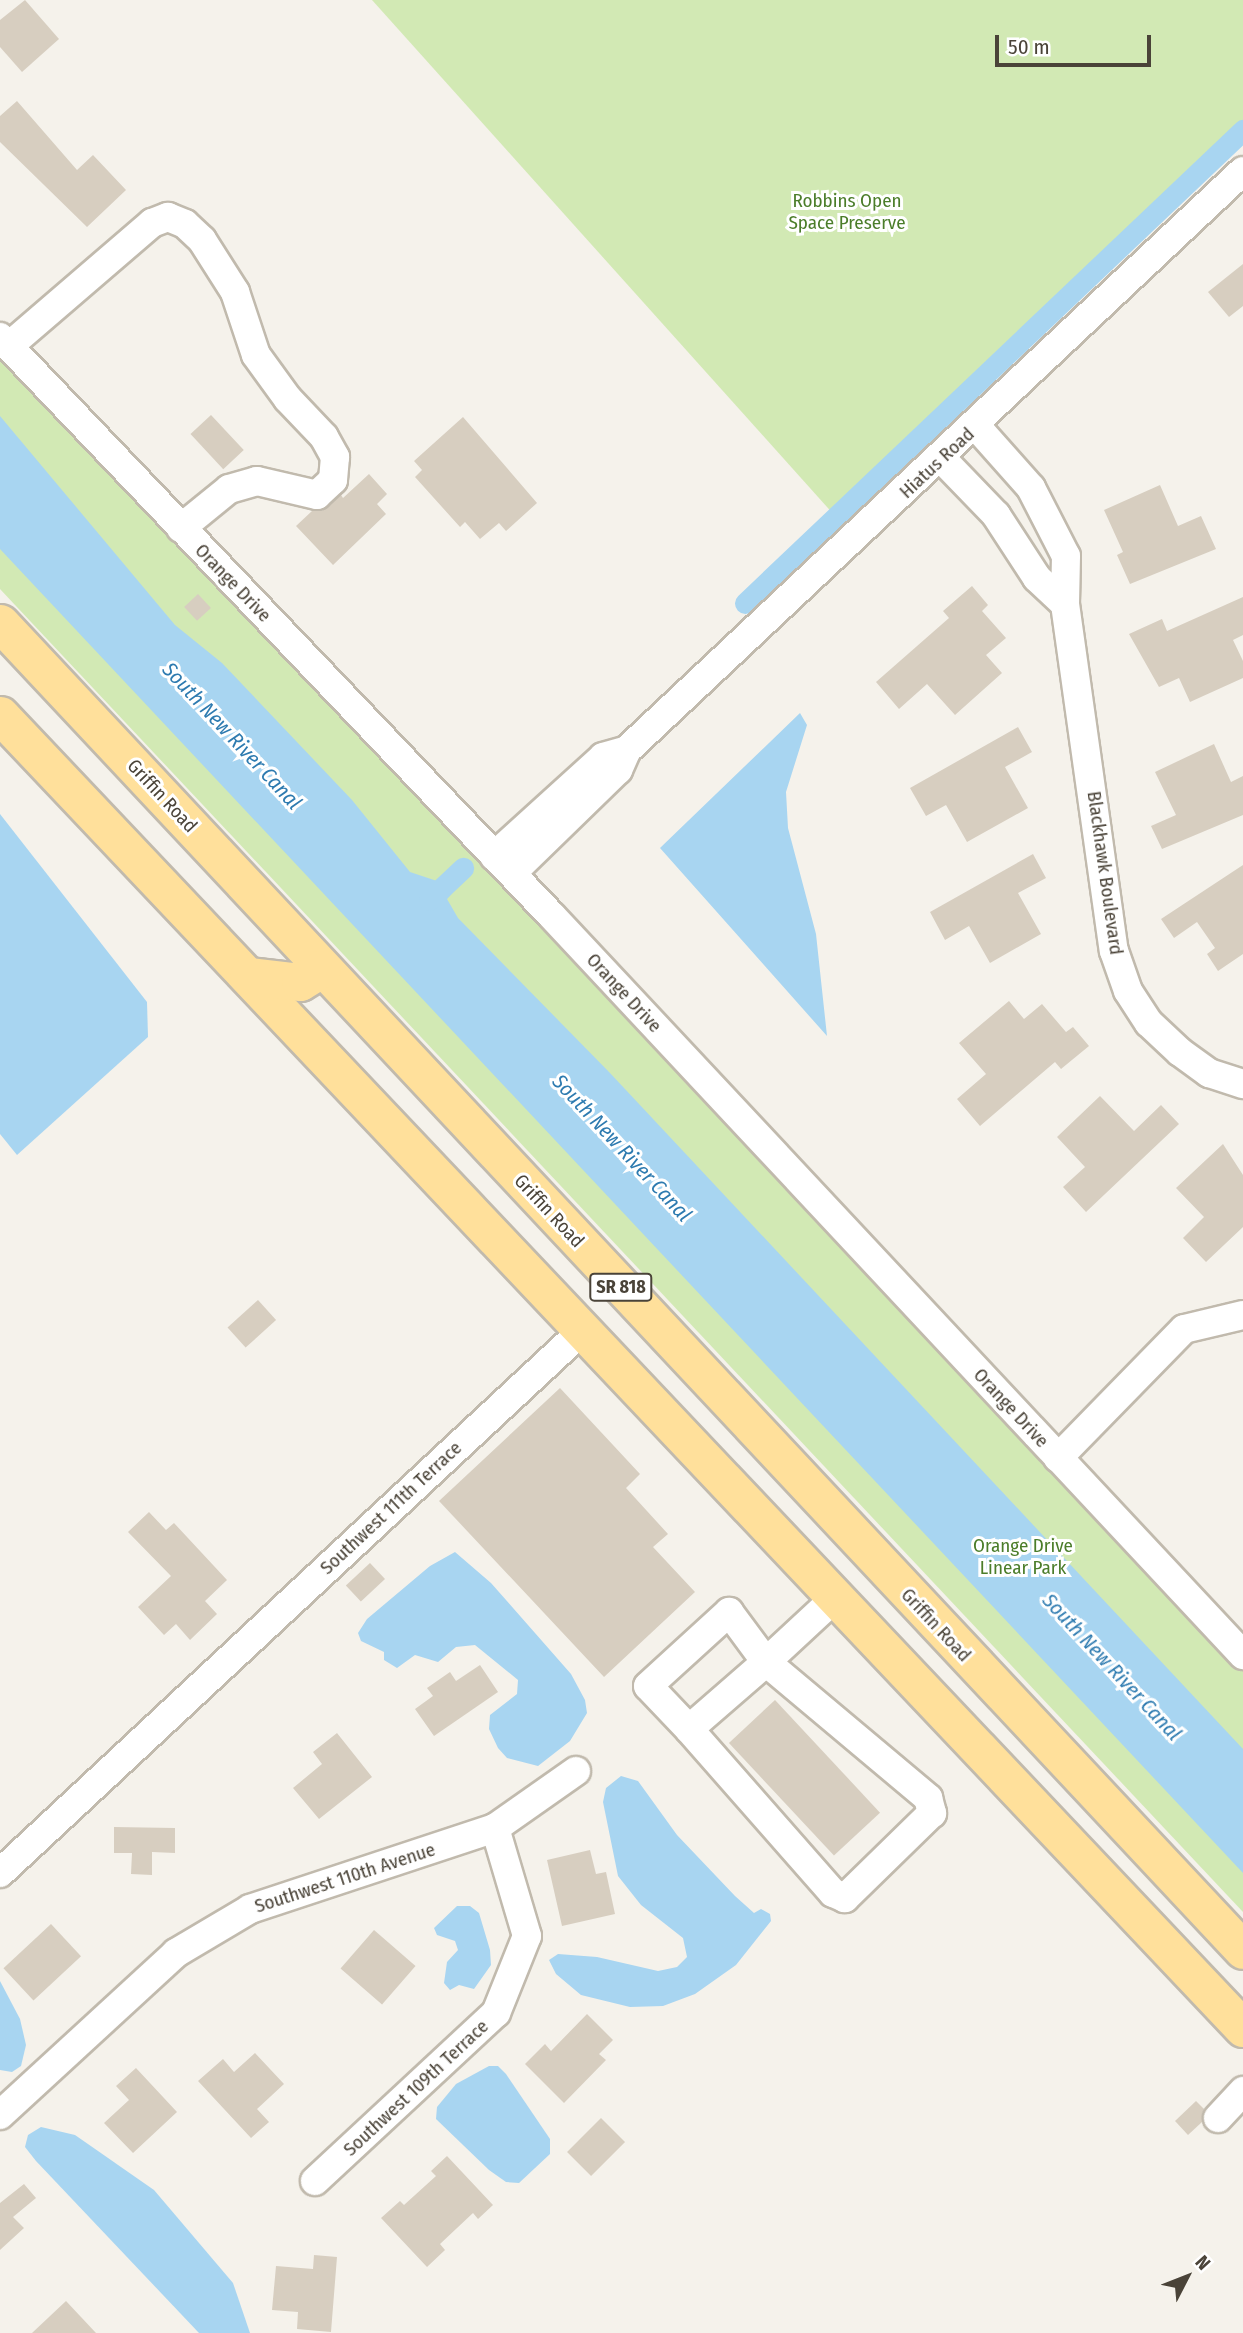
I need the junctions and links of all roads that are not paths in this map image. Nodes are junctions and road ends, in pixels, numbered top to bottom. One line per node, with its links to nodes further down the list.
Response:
1 (1243, 171): 3 (street, Hiatus Road)
2 (5, 341): 5 (street, Orange Drive); 5 (street)
3 (976, 426): 4 (street, Hiatus Road); 6 (street, Blackhawk Boulevard)
4 (942, 459): 6 (street); 9 (street, Hiatus Road)
5 (181, 528): 9 (street, Orange Drive)
6 (1065, 604): 14 (street, Blackhawk Boulevard)
7 (0, 623): 10 (main road, Griffin Road / SR 818)
8 (0, 715): 11 (main road, SR 818)
9 (503, 864): 17 (street, Orange Drive)
10 (322, 968): 11 (main road); 12 (main road, Griffin Road / SR 818)
11 (248, 976): 13 (main road, SR 818)
12 (370, 1020): 13 (main road); 25 (main road, Griffin Road / SR 818)
13 (307, 1038): 16 (main road, SR 818)
14 (1243, 1084)
15 (1239, 1322): 17 (street)
16 (584, 1329): 18 (main road, SR 818); 24 (street, Southwest 111th Terrace)
17 (1058, 1458): 19 (street, Orange Drive)
18 (836, 1597): 20 (street); 26 (main road, SR 818)
19 (1243, 1654)
20 (766, 1662): 21 (street); 21 (street); 21 (street)
21 (689, 1729)
22 (576, 1771): 23 (street, Southwest 110th Avenue)
23 (495, 1828): 28 (street, Southwest 110th Avenue); 30 (street, Southwest 109th Terrace)
24 (0, 1873)
25 (1243, 1950)
26 (1243, 2028)
27 (1243, 2091): 29 (street)
28 (0, 2115)
29 (1218, 2118)
30 (316, 2182)

